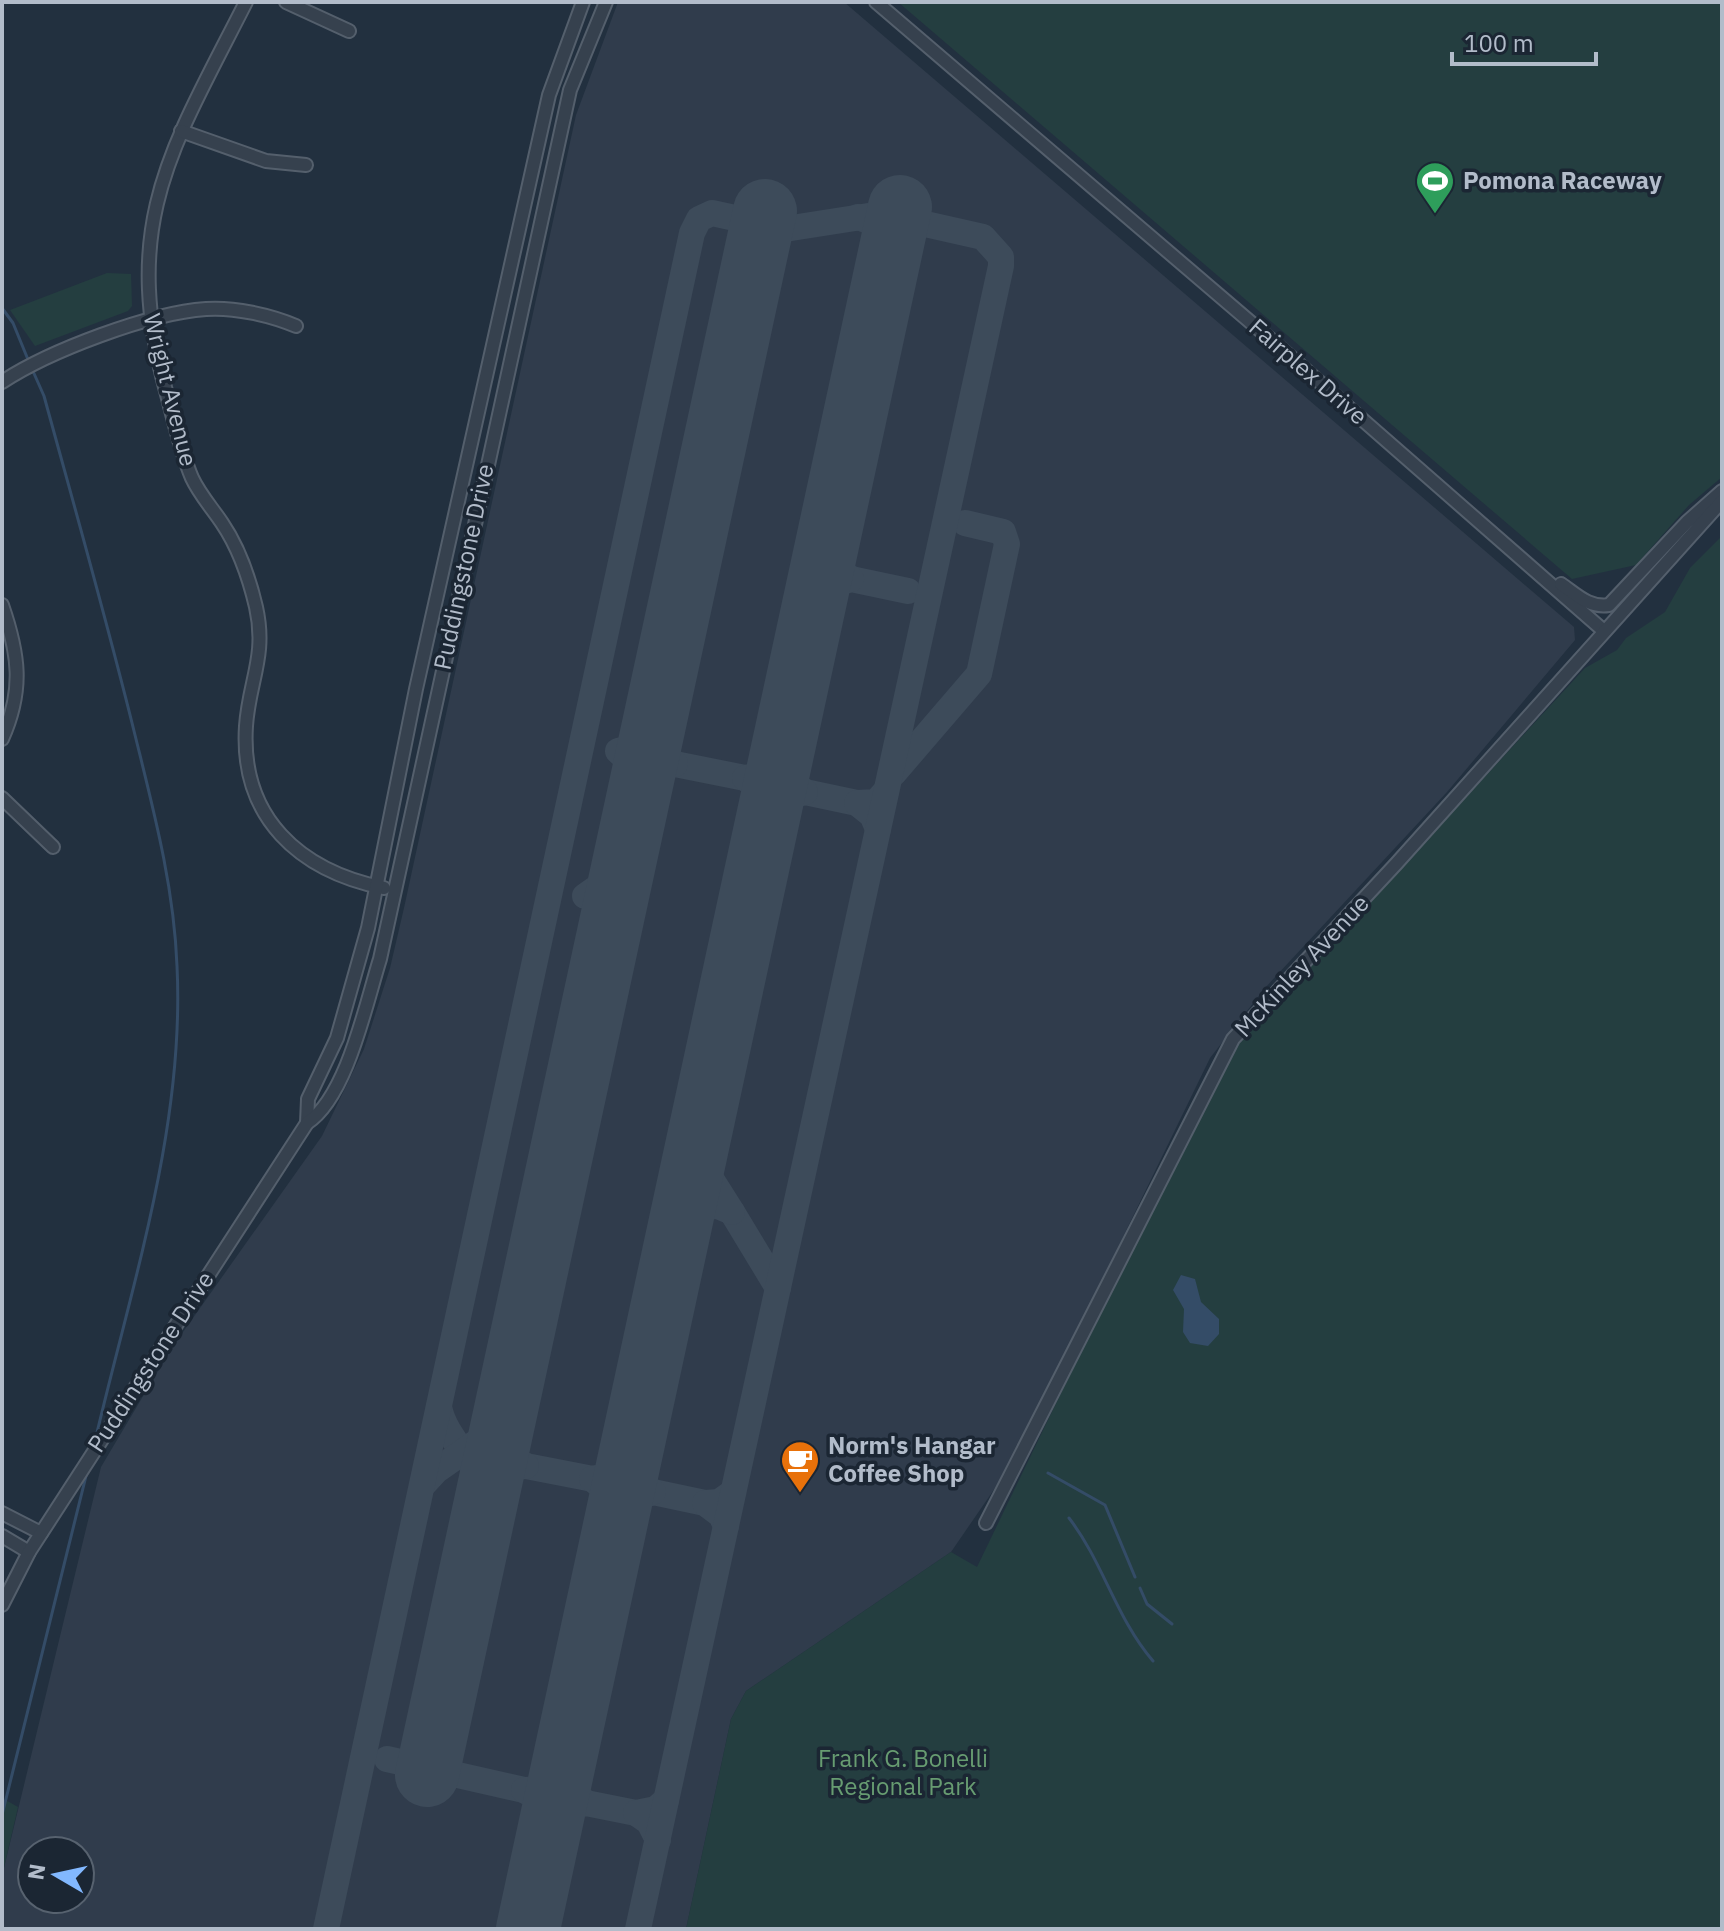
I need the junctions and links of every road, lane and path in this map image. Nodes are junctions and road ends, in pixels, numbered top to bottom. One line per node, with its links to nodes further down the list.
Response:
1 (246, 2): 7 (street, Wright Avenue)
2 (286, 2): 6 (street)
3 (583, 2): 20 (street, Puddingstone Drive)
4 (606, 2): 21 (street, Puddingstone Drive)
5 (876, 2): 14 (street, Fairplex Drive)
6 (349, 31)
7 (181, 131): 8 (street); 9 (street, Wright Avenue)
8 (306, 165)
9 (150, 321): 10 (street); 11 (street); 20 (street, Wright Avenue)
10 (296, 326)
11 (2, 382)
12 (1722, 491): 14 (street)
13 (1722, 501): 16 (street)
14 (1525, 561): 16 (street, Fairplex Drive)
15 (2, 605): 17 (street)
16 (1604, 631): 24 (street, McKinley Avenue)
17 (2, 739)
18 (2, 798): 19 (street)
19 (53, 847)
20 (377, 887): 21 (street, Wright Avenue); 22 (street, Puddingstone Drive)
21 (395, 890): 22 (street, Puddingstone Drive)
22 (307, 1123): 25 (street, Puddingstone Drive)
23 (2, 1513): 25 (street)
24 (986, 1523)
25 (41, 1533): 27 (street, Puddingstone Drive)
26 (2, 1536): 27 (street)
27 (29, 1552): 28 (street, Puddingstone Drive)
28 (2, 1605)

